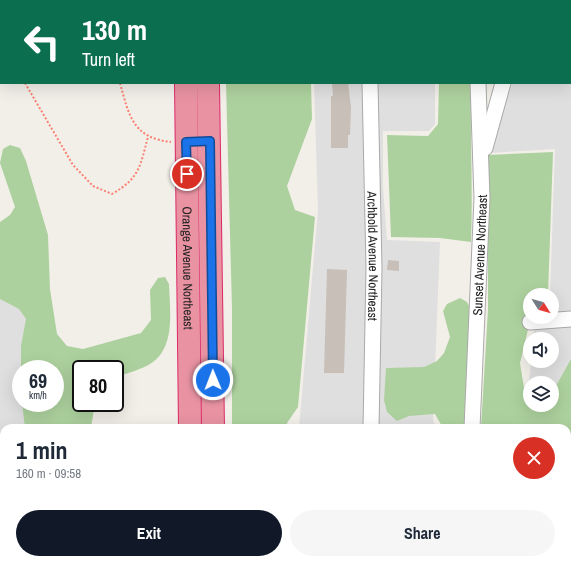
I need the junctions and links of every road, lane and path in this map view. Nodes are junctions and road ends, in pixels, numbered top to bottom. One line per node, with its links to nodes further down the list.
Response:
1 (26, 84): 8 (path)
2 (120, 84): 8 (path)
3 (186, 84): 10 (highway, Orange Avenue Northeast)
4 (208, 84): 9 (highway, Orange Avenue Northeast)
5 (370, 84): 16 (street, Archbold Avenue Northeast)
6 (478, 84): 11 (street, Sunset Avenue Northeast)
7 (503, 84): 11 (street)
8 (148, 137): 10 (path)
9 (210, 141): 10 (street); 15 (highway, Orange Avenue Northeast)
10 (186, 142): 14 (highway, Orange Avenue Northeast)
11 (481, 164): 17 (street, Sunset Avenue Northeast)
12 (571, 319): 13 (street)
13 (559, 320)
14 (190, 424)
15 (213, 424)
16 (371, 424)
17 (472, 424)

